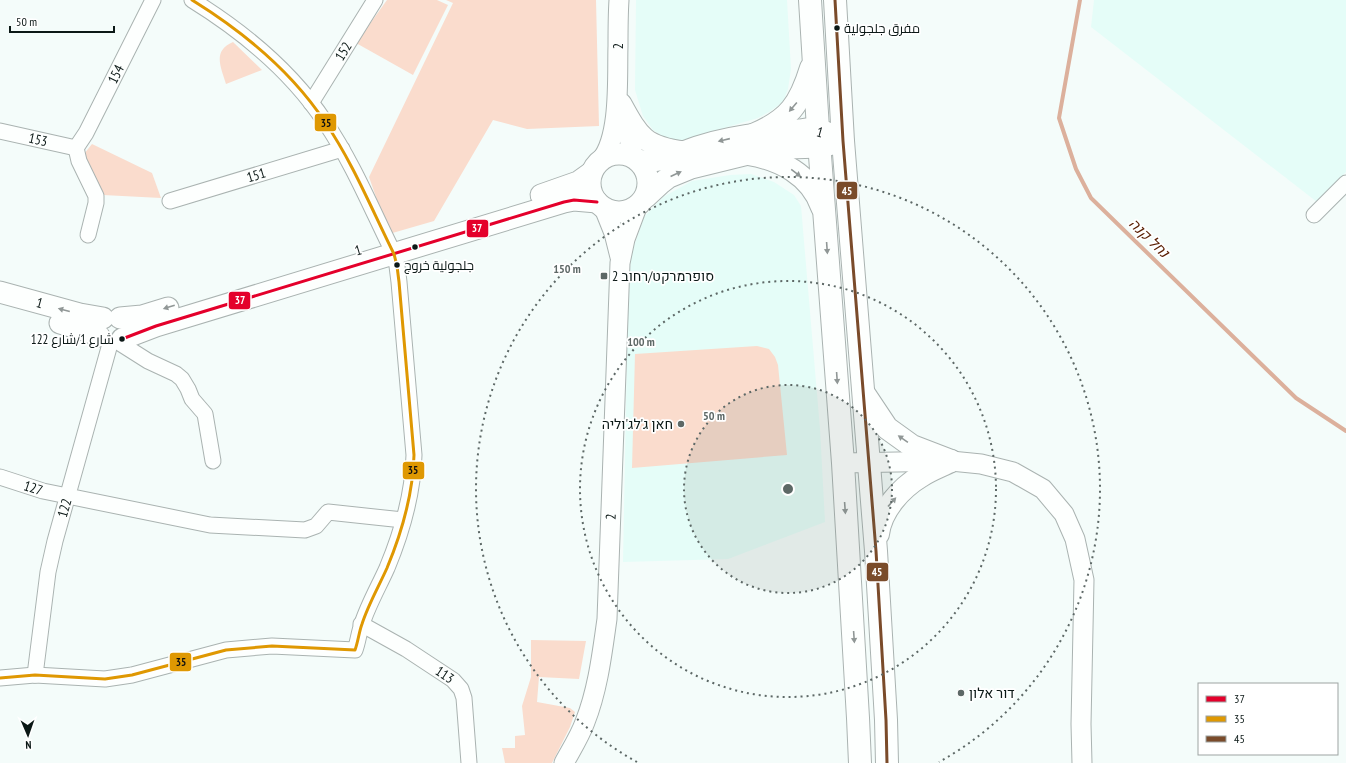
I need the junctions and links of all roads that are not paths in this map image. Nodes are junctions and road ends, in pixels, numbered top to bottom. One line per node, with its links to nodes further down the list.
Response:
1 (153, 0): 14 (street, 154)
2 (192, 0): 9 (street)
3 (375, 0): 9 (street, 152)
4 (619, 0): 8 (street, 2)
5 (810, 0): 7 (main road)
6 (835, 0): 12 (main road)
7 (814, 59): 11 (main road); 13 (main road, one-way to 13)
8 (619, 98): 16 (main road); 17 (street, 2); 18 (street, 2)
9 (311, 103): 15 (street)
10 (0, 131): 14 (street, 153)
11 (819, 138): 12 (main road, 1); 13 (main road, 1); 23 (main road)
12 (843, 142): 31 (main road)
13 (750, 144): 16 (main road, 1, one-way to 16); 21 (main road, 1, one-way to 13); 23 (main road, one-way to 23)
14 (76, 148): 25 (street)
15 (342, 149): 20 (street, 151); 26 (street)
16 (685, 152): 17 (main road, 1)
17 (636, 159): 18 (main road); 21 (main road)
18 (597, 166): 22 (main road); 26 (main road, 1)
19 (1346, 183): 24 (street)
20 (170, 201)
21 (642, 202): 22 (main road); 27 (street, 2)
22 (600, 205): 26 (main road, 1); 27 (street, 2)
23 (825, 214): 35 (main road, one-way to 35)
24 (1314, 215)
25 (88, 235)
26 (391, 248): 30 (main road, 1); 38 (street)
27 (620, 263): 44 (street, 2)
28 (0, 292): 30 (main road, 1, one-way to 28)
29 (0, 306): 30 (main road, 1)
30 (112, 333): 32 (street); 37 (street, 122)
31 (864, 394): 33 (main road, one-way to 31); 34 (main road)
32 (213, 461)
33 (952, 461): 34 (street); 39 (main road, one-way to 33); 47 (street)
34 (869, 462): 35 (street); 39 (main road)
35 (843, 463): 45 (main road, one-way to 45)
36 (0, 478): 37 (street, 127)
37 (68, 496): 38 (street, 127); 41 (street, 122)
38 (403, 520): 40 (street)
39 (876, 551): 46 (main road)
40 (362, 624): 41 (street); 43 (street, 113)
41 (35, 675): 42 (street)
42 (0, 678)
43 (469, 763)
44 (564, 763)
45 (860, 763)
46 (887, 763)
47 (1082, 763)

